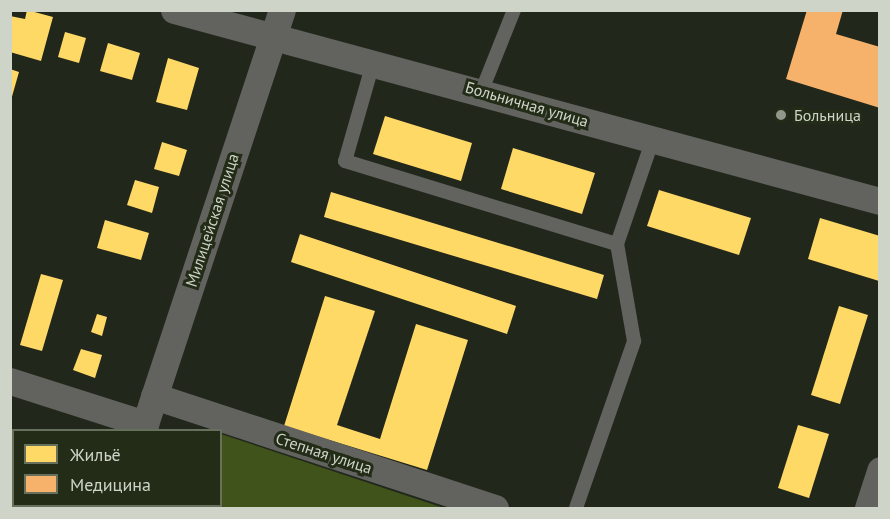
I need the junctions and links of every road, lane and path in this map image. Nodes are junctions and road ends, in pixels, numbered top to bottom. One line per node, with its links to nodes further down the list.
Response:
1 (174, 10): 4 (street, Больничная улица)
2 (282, 10): 4 (street, Милицейская улица)
3 (514, 10): 6 (lane)
4 (273, 38): 5 (street, Больничная улица); 11 (street, Милицейская улица)
5 (373, 63): 6 (street, Больничная улица); 9 (lane)
6 (482, 90): 7 (street, Больничная улица)
7 (652, 142): 8 (street, Больничная улица); 9 (lane)
8 (879, 201)
9 (617, 244): 15 (lane)
10 (10, 381): 12 (street)
11 (154, 396): 12 (street, Милицейская улица); 14 (street, Степная улица)
12 (144, 427)
13 (879, 470): 16 (street)
14 (495, 508)
15 (576, 508)
16 (868, 508)

